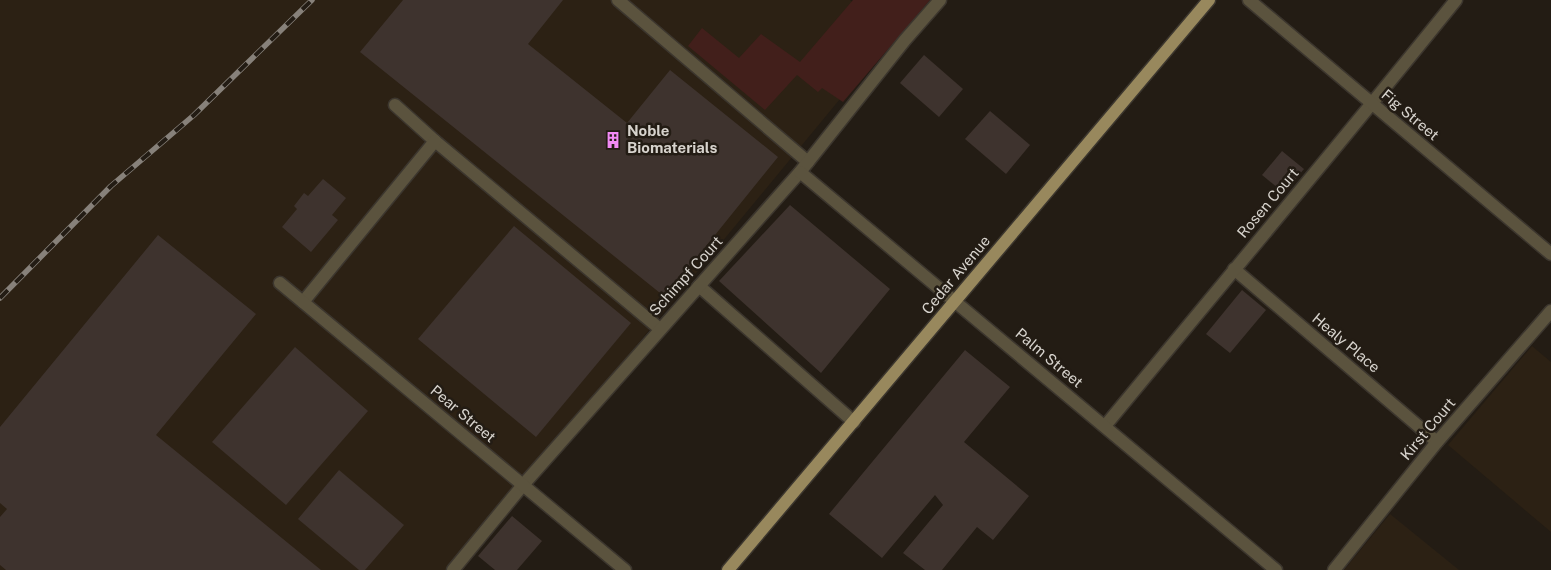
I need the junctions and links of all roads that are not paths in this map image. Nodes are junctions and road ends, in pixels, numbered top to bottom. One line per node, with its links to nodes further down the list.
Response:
1 (618, 0): 9 (street, Palm Street)
2 (940, 0): 9 (street, Schimpf Court)
3 (1209, 0): 14 (main road, Cedar Avenue)
4 (1249, 0): 6 (street, Fig Street)
5 (1456, 0): 6 (street, Rosen Court)
6 (1372, 104): 10 (street, Fig Street); 11 (street, Rosen Court)
7 (395, 105): 8 (street)
8 (435, 141): 15 (street); 17 (street)
9 (804, 167): 13 (street, Schimpf Court); 14 (street, Palm Street)
10 (1551, 254)
11 (1234, 269): 19 (street, Rosen Court); 20 (street, Healy Place)
12 (280, 283): 15 (street, Pear Street)
13 (699, 286): 17 (street, Schimpf Court); 18 (street)
14 (955, 301): 18 (main road, Cedar Avenue); 19 (street, Palm Street)
15 (303, 302): 21 (street, Pear Street)
16 (1551, 312): 20 (street, Kirst Court)
17 (660, 330): 21 (street, Schimpf Court)
18 (854, 422): 24 (main road, Cedar Avenue)
19 (1106, 426): 25 (street, Palm Street)
20 (1438, 442): 26 (street, Kirst Court)
21 (523, 485): 22 (street, Schimpf Court); 23 (street, Pear Street)
22 (453, 570)
23 (625, 570)
24 (728, 570)
25 (1276, 570)
26 (1334, 570)

